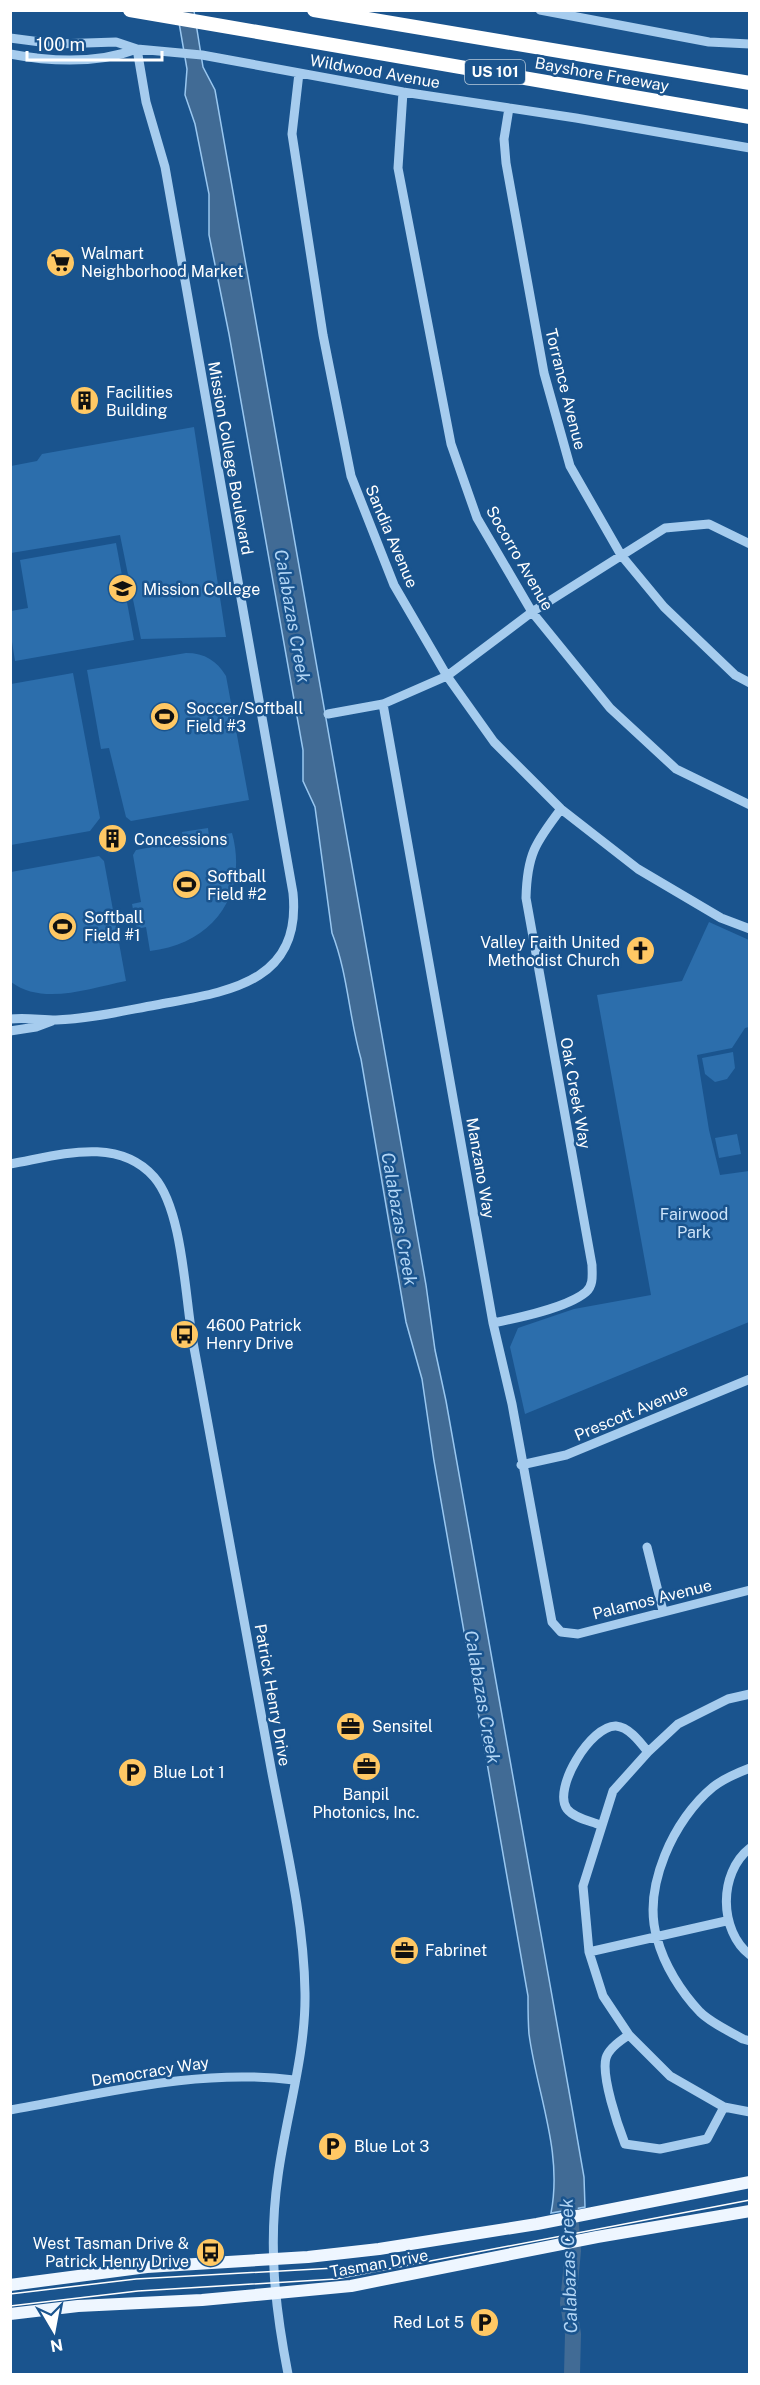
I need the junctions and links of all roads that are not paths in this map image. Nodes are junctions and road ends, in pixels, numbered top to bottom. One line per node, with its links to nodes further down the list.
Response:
1 (130, 10): 12 (highway, Bayshore Freeway / US 101)
2 (315, 10): 9 (highway, Bayshore Freeway / US 101)
3 (540, 10): 5 (street)
4 (10, 38): 6 (street)
5 (750, 44)
6 (137, 49): 7 (street); 8 (street, Wildwood Avenue); 25 (street, Mission College Boulevard)
7 (10, 54)
8 (299, 73): 10 (street, Wildwood Avenue); 17 (street, Sandia Avenue)
9 (750, 83)
10 (403, 92): 11 (street, Wildwood Avenue); 16 (street, Socorro Avenue)
11 (509, 108): 13 (street, Wildwood Avenue); 15 (street, Torrance Avenue)
12 (750, 117)
13 (750, 148)
14 (750, 544): 15 (street)
15 (621, 555): 16 (street); 18 (street, Torrance Avenue)
16 (532, 612): 17 (street); 21 (street, Socorro Avenue)
17 (447, 676): 19 (street); 22 (street, Sandia Avenue)
18 (750, 683)
19 (383, 704): 20 (street); 28 (street, Manzano Way)
20 (328, 714)
21 (750, 805)
22 (561, 809): 23 (street, Sandia Avenue); 28 (street, Oak Creek Way)
23 (750, 929)
24 (10, 1019): 25 (street, Mission College Boulevard)
25 (54, 1020): 26 (street, Mission College Boulevard)
26 (10, 1032)
27 (10, 1164): 46 (street, Patrick Henry Drive)
28 (493, 1323): 30 (street, Manzano Way)
29 (750, 1379): 30 (street, Prescott Avenue)
30 (521, 1466): 34 (street, Manzano Way)
31 (646, 1548): 33 (street)
32 (750, 1590): 33 (street, Palamos Avenue)
33 (663, 1611): 34 (street, Palamos Avenue)
34 (561, 1632)
35 (750, 1694): 36 (street)
36 (648, 1752): 38 (street); 38 (street)
37 (750, 1768): 41 (street)
38 (600, 1825): 42 (street)
39 (750, 1848): 40 (street)
40 (726, 1921): 41 (street); 43 (street)
41 (656, 1937): 42 (street); 45 (street)
42 (589, 1952): 44 (street)
43 (750, 1955)
44 (629, 2035): 47 (street); 47 (street)
45 (750, 2041)
46 (294, 2080): 48 (street, Democracy Way); 52 (street, Patrick Henry Drive)
47 (724, 2107): 49 (street)
48 (10, 2110)
49 (750, 2112)
50 (750, 2182): 52 (main road, Tasman Drive)
51 (750, 2211): 54 (main road, Tasman Drive)
52 (272, 2259): 53 (main road, Tasman Drive); 54 (street, Patrick Henry Drive)
53 (10, 2285)
54 (274, 2294): 55 (main road, Tasman Drive); 56 (street, Patrick Henry Drive)
55 (10, 2314)
56 (288, 2374)

